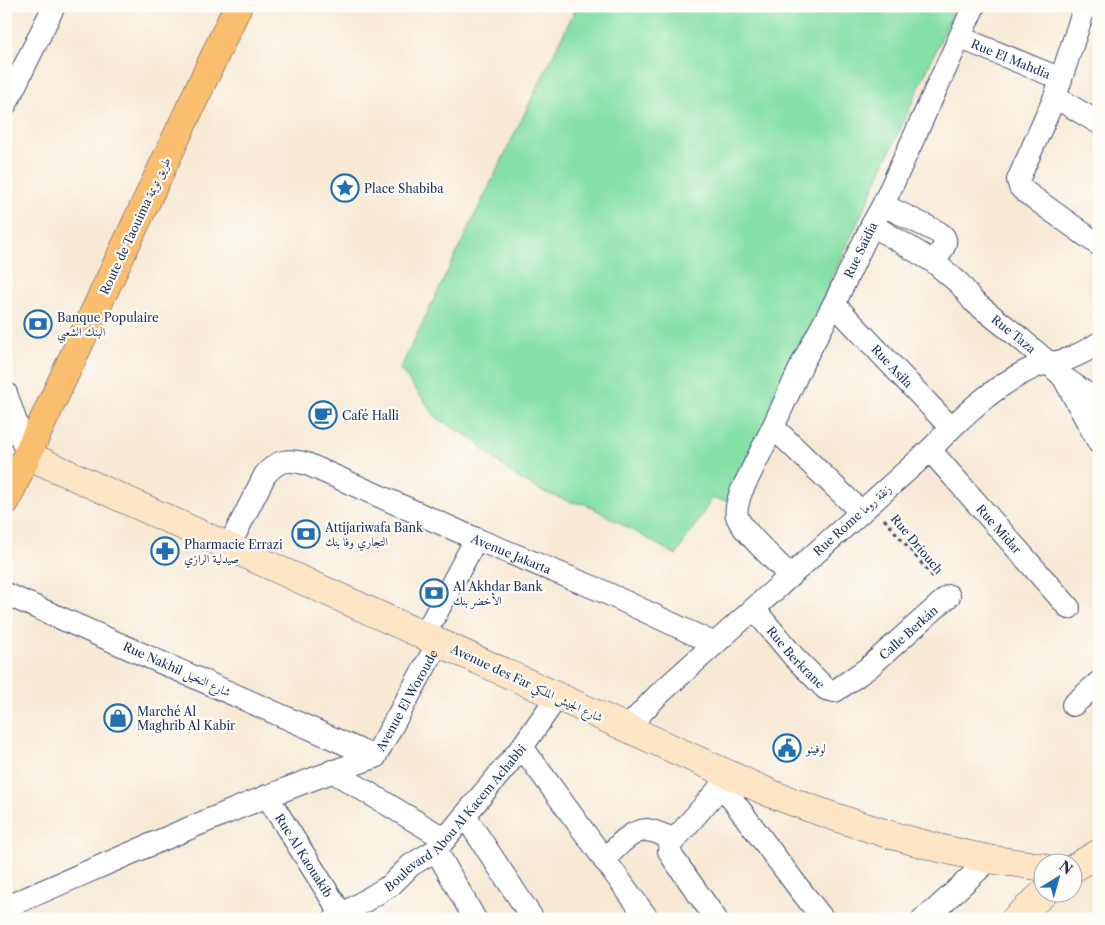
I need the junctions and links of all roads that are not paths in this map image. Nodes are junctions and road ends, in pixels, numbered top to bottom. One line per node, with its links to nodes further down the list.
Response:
1 (54, 6): 6 (street)
2 (238, 6): 23 (main road, Route de Taouima طريق تويمة)
3 (974, 6): 5 (street, Rue Saïdia)
4 (1085, 6): 7 (street)
5 (961, 38): 7 (street, Rue El Mahdia); 10 (street, Rue Saïdia)
6 (14, 64): 8 (street)
7 (1058, 88): 9 (street, Rue El Mahdia); 12 (street)
8 (6, 104)
9 (1099, 123)
10 (883, 205): 11 (street, Rue Saïdia); 13 (street)
11 (872, 225): 13 (street, Rue Taza); 14 (street, Rue Saïdia)
12 (1099, 245)
13 (934, 262): 16 (street, Rue Taza)
14 (834, 304): 19 (street, Rue Saïdia); 20 (street, Rue Asila)
15 (1099, 343): 16 (street, Rue Rome زنقة روما)
16 (1056, 370): 18 (street, Rue Taza); 20 (street, Rue Rome زنقة روما); 21 (street)
17 (6, 393): 23 (street)
18 (1099, 402)
19 (773, 426): 25 (street); 28 (street, Rue Saïdia)
20 (951, 428): 22 (street, Rue Rome زنقة روما)
21 (1099, 443)
22 (930, 450): 25 (street, Rue Rome زنقة روما); 31 (street, Rue Midar)
23 (16, 452): 24 (main road, Route de Taouima طريق تويمة); 27 (main road, Avenue des Far شارع الجيش الملكي)
24 (6, 501)
25 (866, 508): 28 (street, Rue Rome زنقة روما)
26 (476, 539): 27 (street, Avenue Jakarta); 33 (street, Avenue El Woroude); 34 (street, Avenue Jakarta)
27 (228, 548): 33 (main road, Avenue des Far شارع الجيش الملكي)
28 (790, 576): 32 (street, Rue Rome زنقة روما)
29 (6, 594): 41 (street, Rue Nakhil شارع النخيل)
30 (949, 596): 35 (street, Calle Berkán)
31 (1069, 608)
32 (754, 609): 34 (street, Rue Rome زنقة روما); 35 (street, Rue Berkrane)
33 (431, 639): 37 (main road, Avenue des Far شارع الجيش الملكي); 41 (street, Avenue El Woroude)
34 (715, 644): 39 (street, Rue Rome زنقة روما)
35 (868, 668)
36 (1099, 682): 38 (street)
37 (557, 697): 39 (main road, Avenue des Far شارع الجيش الملكي); 40 (street, Boulevard Abou Al Kacem Achabbi)
38 (1073, 705)
39 (626, 728): 43 (main road, Avenue des Far شارع الجيش الملكي)
40 (522, 747): 45 (street, Boulevard Abou Al Kacem Achabbi); 50 (street)
41 (375, 757): 42 (street)
42 (332, 771): 44 (street); 47 (street)
43 (726, 781): 46 (street); 49 (main road, Avenue des Far شارع الجيش الملكي); 62 (street)
44 (266, 796): 56 (street); 57 (street, Rue Al Kaouakib)
45 (465, 816): 47 (street, Boulevard Abou Al Kacem Achabbi); 59 (street)
46 (674, 840): 50 (street); 61 (street)
47 (441, 844): 57 (street, Boulevard Abou Al Kacem Achabbi); 58 (street)
48 (1099, 853): 51 (main road)
49 (990, 859): 52 (main road, Avenue des Far شارع الجيش الملكي); 63 (street)
50 (604, 860): 60 (street)
51 (1082, 864)
52 (1032, 865)
53 (1082, 872): 54 (main road)
54 (1099, 875)
55 (1034, 902): 64 (main road)
56 (6, 907)
57 (338, 917)
58 (475, 919)
59 (534, 919)
60 (648, 919)
61 (716, 919)
62 (823, 919)
63 (923, 919)
64 (1015, 919)

